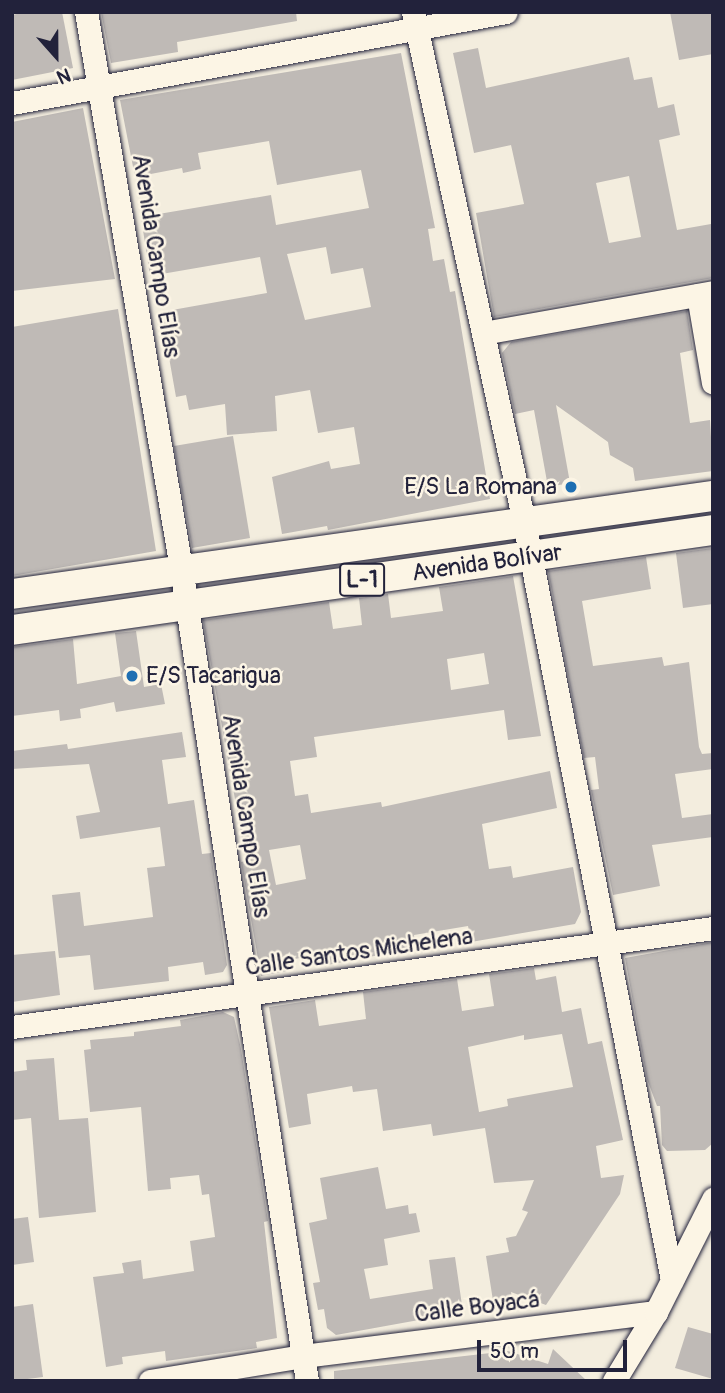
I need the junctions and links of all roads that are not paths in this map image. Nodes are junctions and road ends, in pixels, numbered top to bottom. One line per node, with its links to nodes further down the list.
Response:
1 (86, 12): 4 (street, Avenida Campo Elías)
2 (506, 12): 3 (street)
3 (415, 21): 4 (street); 7 (street)
4 (102, 87): 5 (street); 13 (street, Avenida Campo Elías)
5 (12, 103)
6 (705, 294): 7 (street); 8 (street)
7 (483, 333): 10 (street)
8 (713, 383)
9 (713, 496): 10 (main road, Avenida Bolívar / L-1)
10 (524, 522): 12 (street); 13 (main road, Avenida Bolívar / L-1)
11 (713, 530): 12 (main road, Avenida Bolívar / L-1)
12 (528, 558): 15 (main road, Avenida Bolívar / L-1); 18 (street)
13 (181, 568): 14 (main road, Avenida Bolívar / L-1); 15 (street, Avenida Campo Elías)
14 (12, 594)
15 (187, 604): 16 (main road, Avenida Bolívar / L-1); 19 (street, Avenida Campo Elías)
16 (12, 630)
17 (713, 928): 18 (street, Calle Santos Michelena)
18 (607, 942): 19 (street, Calle Santos Michelena); 22 (street)
19 (247, 995): 20 (street, Calle Santos Michelena); 24 (street, Avenida Campo Elías)
20 (12, 1027)
21 (713, 1199): 22 (street)
22 (672, 1280): 23 (street)
23 (656, 1311): 24 (street, Calle Boyacá); 27 (street)
24 (303, 1356): 25 (street, Calle Boyacá); 26 (street, Avenida Campo Elías)
25 (150, 1381)
26 (307, 1381)
27 (614, 1381)

